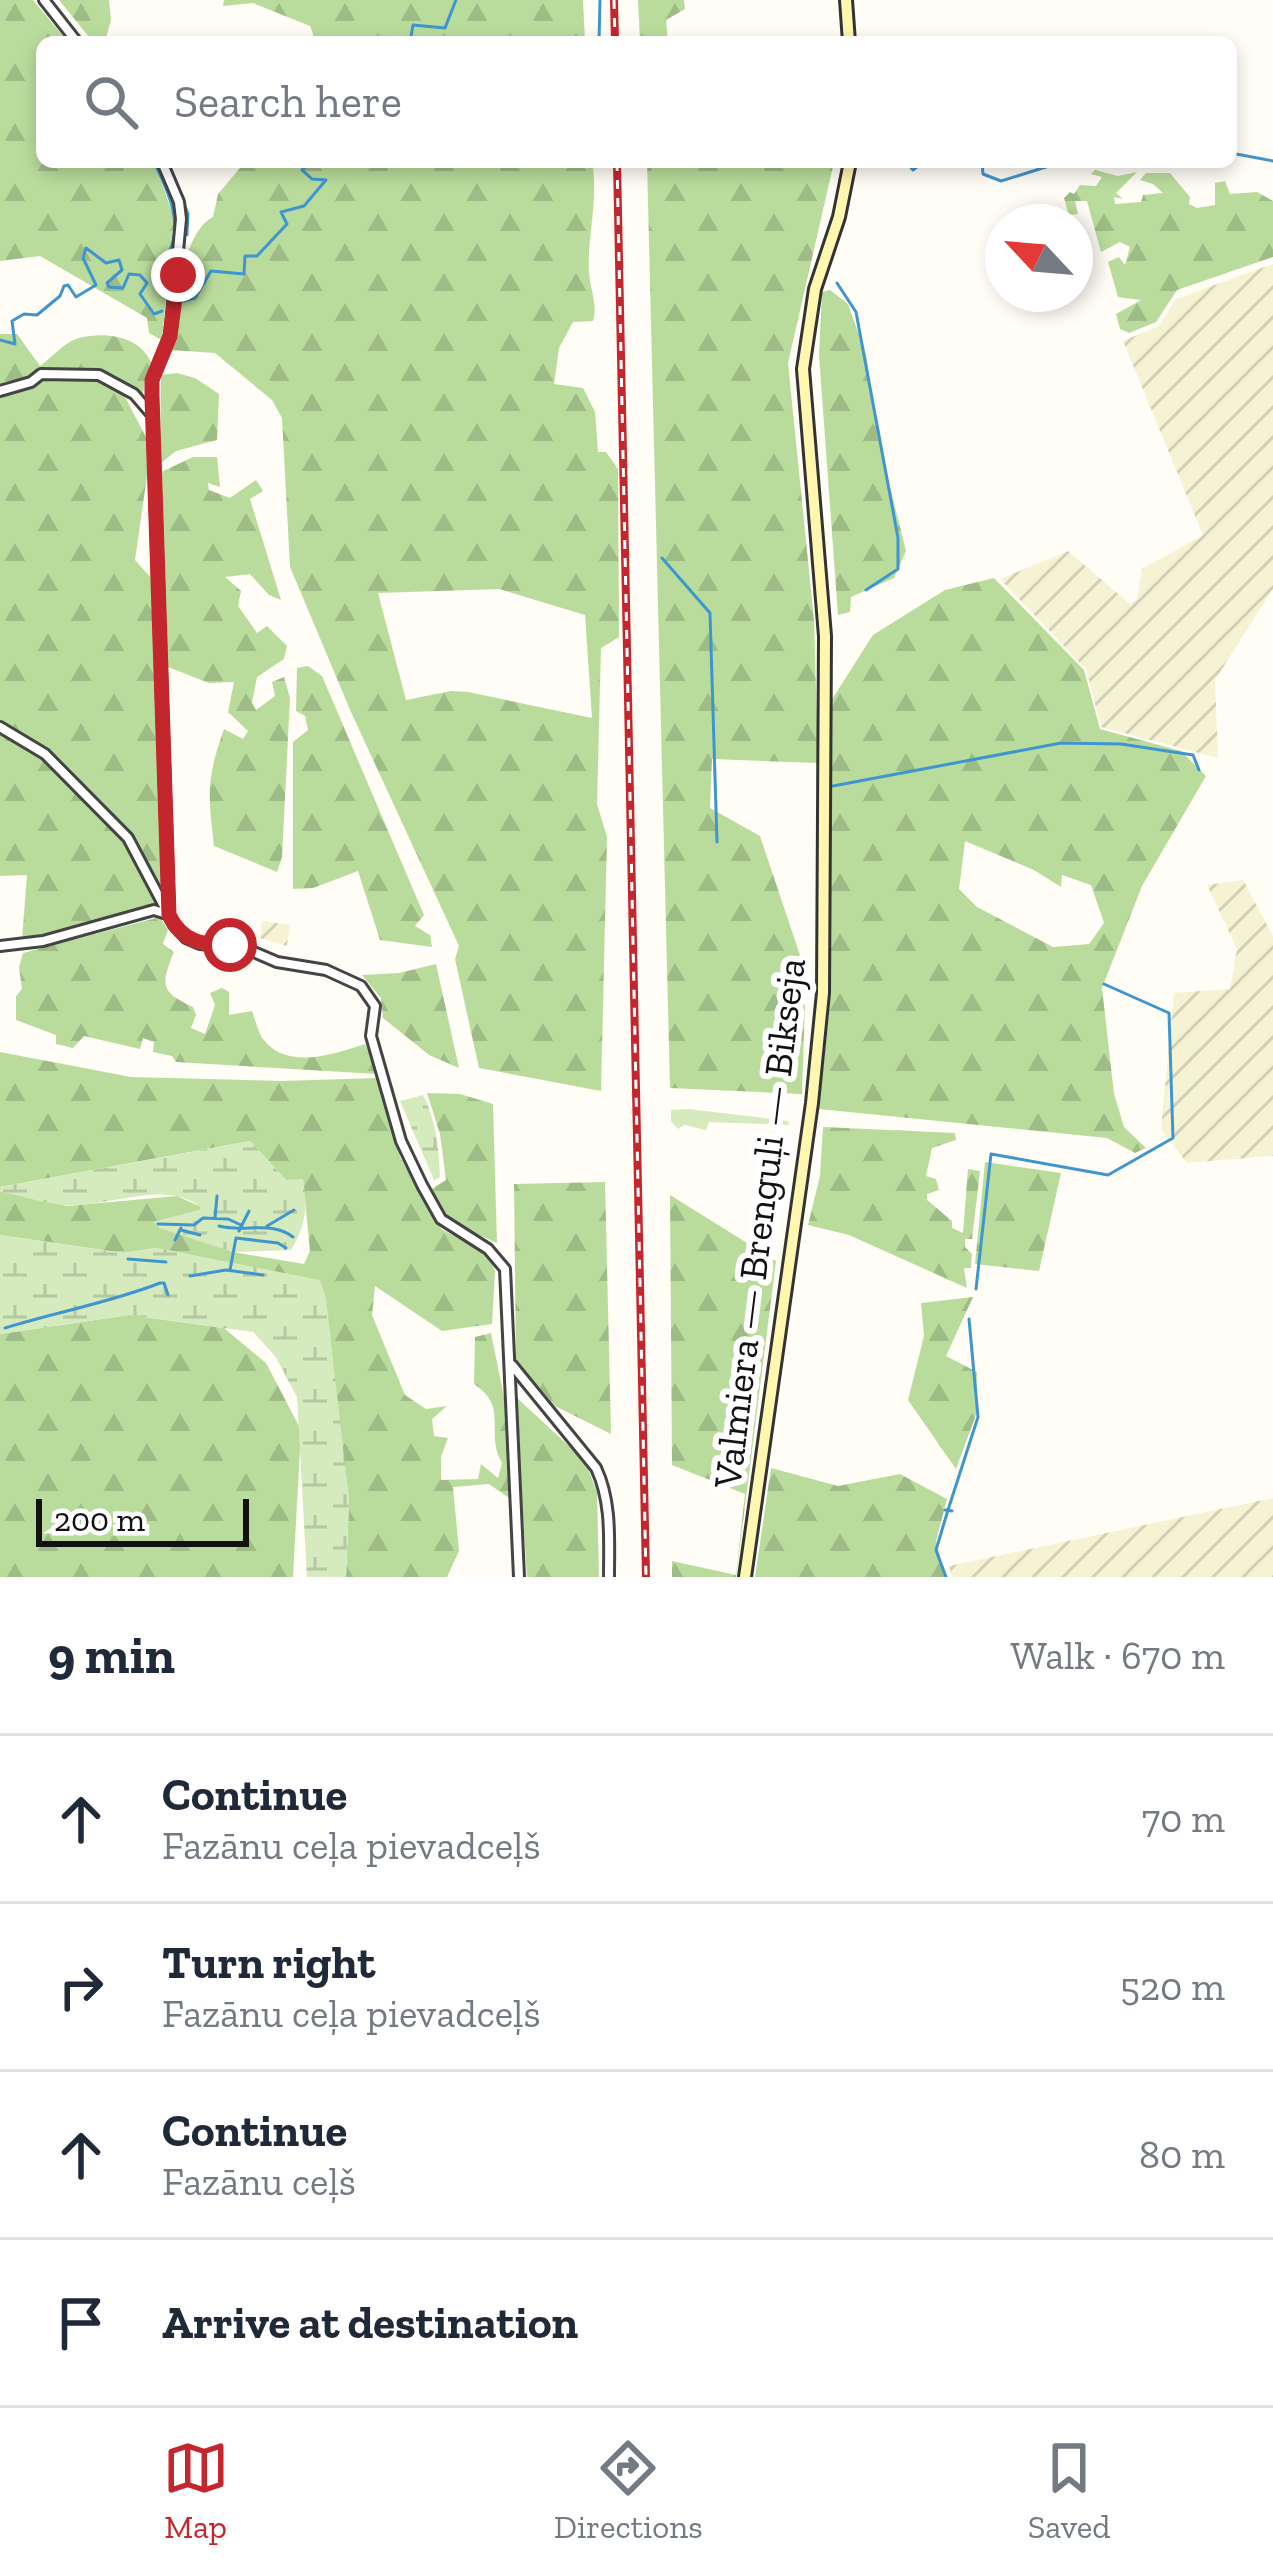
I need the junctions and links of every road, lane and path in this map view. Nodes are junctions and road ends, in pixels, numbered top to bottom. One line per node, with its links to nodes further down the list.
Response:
1 (44, 0): 3 (street)
2 (846, 0): 4 (main road)
3 (72, 36)
4 (849, 36)
5 (164, 168): 8 (street)
6 (849, 168): 15 (main road, Valmiera — Brenguļi — Bikseja)
7 (0, 391): 8 (street)
8 (154, 418): 10 (street)
9 (0, 727): 10 (street)
10 (169, 915): 11 (street); 12 (street)
11 (0, 946)
12 (511, 1363): 13 (street); 14 (street)
13 (519, 1577)
14 (609, 1577)
15 (745, 1577)

